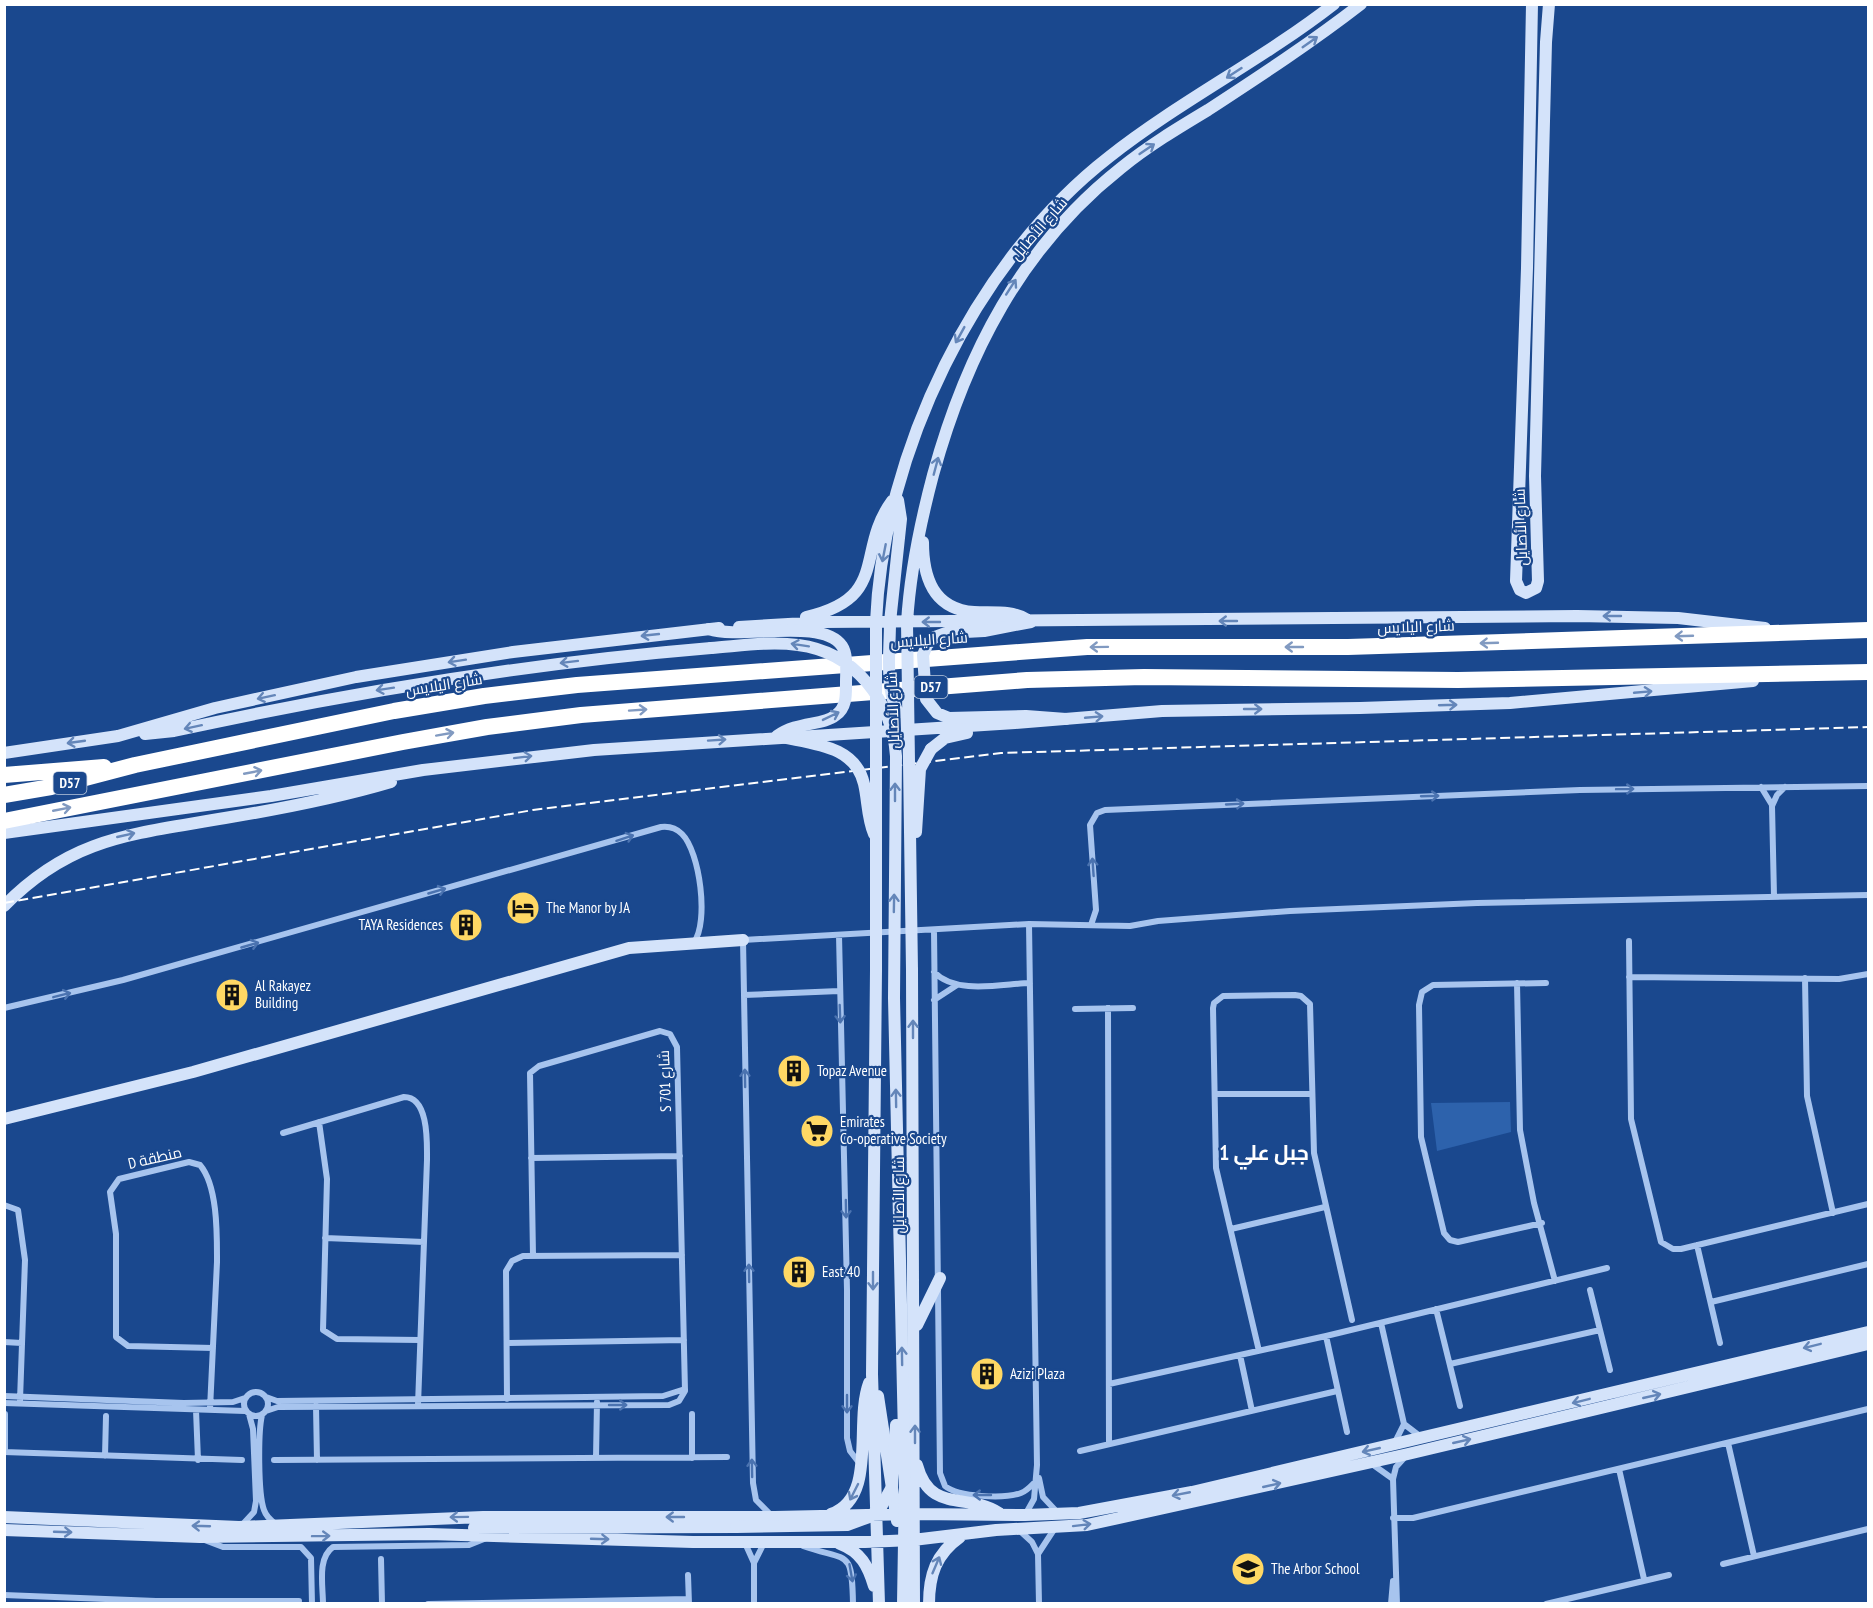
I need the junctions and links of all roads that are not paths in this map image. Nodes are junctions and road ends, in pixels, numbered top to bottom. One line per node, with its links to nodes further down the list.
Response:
1 (1334, 4): 5 (main road, شارع الأصايل, one-way to 5)
2 (1361, 4): 6 (main road, شارع الأصايل, one-way to 2)
3 (1532, 4): 4 (main road, شارع الأصايل)
4 (1550, 4)
5 (897, 496): 7 (main road, شارع الأصايل, one-way to 7); 8 (main road); 11 (main road)
6 (921, 523): 9 (main road); 10 (main road, شارع الأصايل)
7 (876, 622): 8 (main road, bridge); 11 (main road); 20 (main road, شارع الأصايل, bridge)
8 (890, 622): 10 (main road, bridge); 19 (main road, bridge)
9 (1031, 622): 10 (main road, one-way to 10, bridge); 14 (main road, one-way to 9); 17 (main road, bridge)
10 (907, 623): 19 (main road, شارع الأصايل, bridge)
11 (771, 624): 12 (main road, bridge)
12 (709, 629): 21 (main road, one-way to 21); 22 (main road, one-way to 12, bridge)
13 (1869, 630): 14 (highway, شارع اليلايس / D57)
14 (1796, 632): 24 (highway, شارع اليلايس / D57, one-way to 24)
15 (1869, 672): 16 (highway, D57)
16 (1796, 673): 17 (main road, one-way to 16); 32 (highway, D57, one-way to 16)
17 (1066, 719): 18 (main road, bridge)
18 (1015, 723): 19 (main road); 35 (main road, bridge)
19 (909, 729): 20 (main road, bridge); 35 (main road, شارع الأصايل, bridge)
20 (875, 731): 22 (main road, bridge); 34 (main road, شارع الأصايل, bridge)
21 (132, 732): 23 (main road, one-way to 23); 105 (main road, one-way to 21, bridge)
22 (777, 736): 25 (main road, one-way to 22); 34 (main road, bridge)
23 (4, 753)
24 (135, 765): 26 (highway); 30 (highway, شارع اليلايس / D57)
25 (423, 770): 33 (main road); 38 (main road, one-way to 25)
26 (4, 775)
27 (1869, 786): 29 (street)
28 (1761, 787): 29 (street); 31 (street); 40 (street, one-way to 28)
29 (1785, 787): 31 (street)
30 (4, 795)
31 (1772, 806): 36 (street)
32 (4, 821)
33 (4, 833)
34 (877, 840): 104 (main road, شارع الأصايل, one-way to 104, bridge)
35 (911, 847): 88 (main road, شارع الأصايل, one-way to 35, bridge)
36 (1774, 896): 37 (street); 40 (street)
37 (1869, 896)
38 (4, 906)
39 (1029, 924): 40 (street); 41 (street); 50 (street)
40 (1091, 925)
41 (934, 930): 42 (street); 46 (street)
42 (839, 935): 43 (street); 54 (street)
43 (743, 940): 45 (main road); 55 (street)
44 (1629, 941): 48 (street)
45 (693, 943): 57 (street, one-way to 45); 63 (main road)
46 (934, 972): 53 (street); 56 (street)
47 (1869, 974): 49 (street)
48 (1629, 977): 49 (street); 76 (street)
49 (1805, 978): 71 (street)
50 (1030, 983): 53 (street); 149 (street)
51 (1517, 983): 52 (street); 72 (street); 72 (street)
52 (1546, 983)
53 (958, 985): 56 (street)
54 (838, 991): 55 (street); 148 (street, one-way to 148)
55 (744, 996): 161 (street, one-way to 55)
56 (934, 1000): 81 (street)
57 (4, 1008)
58 (1108, 1008): 59 (street); 60 (street); 106 (street)
59 (1133, 1008)
60 (1075, 1009)
61 (1312, 1094): 62 (street); 62 (street); 70 (street)
62 (1215, 1095): 73 (street)
63 (4, 1119)
64 (319, 1122): 65 (street); 74 (street); 75 (street)
65 (283, 1132)
66 (680, 1156): 67 (street); 67 (street, S 701 شارع); 77 (street, S 701 شارع)
67 (531, 1158): 78 (street, S 701 شارع)
68 (1869, 1204): 71 (street)
69 (4, 1205): 95 (street)
70 (1325, 1207): 73 (street); 86 (street)
71 (1833, 1213): 76 (street)
72 (1542, 1223): 82 (street)
73 (1231, 1229): 100 (street)
74 (325, 1238): 75 (street); 92 (street)
75 (424, 1242): 92 (street)
76 (1697, 1245): 84 (street)
77 (682, 1255): 78 (street); 93 (street, S 701 شارع)
78 (533, 1256): 96 (street)
79 (1869, 1264): 84 (street)
80 (1607, 1269): 82 (street)
81 (940, 1278): 88 (main road); 152 (street, one-way to 81)
82 (1555, 1281): 85 (street)
83 (1590, 1290): 89 (street)
84 (1711, 1302): 97 (street)
85 (1436, 1309): 87 (street); 102 (street)
86 (1353, 1320)
87 (1381, 1323): 91 (street); 129 (street)
88 (915, 1329): 142 (main road, شارع الأصايل, one-way to 88)
89 (1600, 1330): 102 (street); 103 (street)
90 (1869, 1332): 131 (main road, one-way to 131)
91 (1326, 1336): 100 (street); 108 (street)
92 (420, 1340): 115 (street)
93 (684, 1340): 96 (street); 107 (street, S 701 شارع)
94 (4, 1342): 95 (street)
95 (22, 1343): 113 (street)
96 (507, 1343): 114 (street)
97 (1720, 1343)
98 (1869, 1344): 137 (main road, one-way to 98)
99 (213, 1348): 99 (street, D منطقة); 118 (street, D منطقة)
100 (1259, 1351): 101 (street)
101 (1240, 1355): 106 (street); 123 (street)
102 (1450, 1364): 120 (street)
103 (1610, 1370)
104 (872, 1374): 148 (main road); 153 (main road, شارع الأصايل); 154 (main road)
105 (902, 1380): 169 (main road, bridge); 203 (main road, bridge)
106 (1109, 1384): 132 (street)
107 (685, 1389): 111 (street); 117 (street, one-way to 107)
108 (1337, 1391): 123 (street); 130 (street)
109 (4, 1396): 113 (street)
110 (266, 1397): 112 (street); 115 (street); 125 (street)
111 (597, 1397): 114 (street); 117 (street)
112 (245, 1398): 118 (street); 124 (street)
113 (20, 1400): 116 (street); 118 (street); 122 (street)
114 (507, 1401): 115 (street); 117 (street)
115 (418, 1402): 119 (street)
116 (4, 1403)
117 (597, 1405): 139 (street)
118 (210, 1406): 122 (street); 124 (street)
119 (316, 1406): 125 (street); 146 (street)
120 (1460, 1406)
121 (1869, 1409): 133 (street)
122 (196, 1410): 143 (street)
123 (1252, 1411): 132 (street)
124 (247, 1413): 125 (street); 164 (street)
125 (264, 1413): 163 (street)
126 (5, 1414): 136 (street)
127 (692, 1414): 140 (street)
128 (106, 1416): 138 (street)
129 (1404, 1424): 131 (street); 134 (street)
130 (1347, 1432)
131 (1423, 1438): 134 (main road)
132 (1109, 1443): 135 (street)
133 (1728, 1443): 150 (street); 180 (street)
134 (1392, 1445): 156 (main road, one-way to 156)
135 (1080, 1451)
136 (5, 1452): 138 (street)
137 (1408, 1454): 147 (main road); 151 (street)
138 (105, 1456): 143 (street)
139 (596, 1458): 140 (street); 146 (street)
140 (692, 1458): 141 (street)
141 (727, 1458)
142 (915, 1458): 155 (main road, شارع الأصايل); 157 (main road)
143 (198, 1460): 144 (street)
144 (242, 1460)
145 (274, 1460): 146 (street)
146 (317, 1460)
147 (1370, 1462): 151 (street); 165 (main road, one-way to 147)
148 (861, 1465): 159 (main road, one-way to 159)
149 (1037, 1465): 152 (street); 156 (street)
150 (1619, 1469): 162 (street); 187 (street)
151 (1393, 1479): 162 (street)
152 (1036, 1481): 158 (street)
153 (876, 1514): 154 (main road); 159 (main road); 175 (main road, شارع الأصايل)
154 (894, 1514): 155 (main road); 173 (main road)
155 (913, 1514): 157 (main road); 173 (main road, شارع الأصايل)
156 (1061, 1514): 158 (main road)
157 (1002, 1515): 158 (main road)
158 (1025, 1515)
159 (828, 1516): 161 (main road)
160 (4, 1517): 164 (main road, one-way to 160)
161 (775, 1517): 163 (main road, one-way to 163)
162 (1393, 1518): 184 (street)
163 (279, 1526): 164 (main road)
164 (239, 1527)
165 (1056, 1528): 166 (main road); 179 (street)
166 (1017, 1529): 171 (main road); 179 (street)
167 (1869, 1529): 180 (street)
168 (4, 1530): 172 (main road, one-way to 172)
169 (429, 1534): 170 (main road); 172 (main road, one-way to 169)
170 (490, 1536): 176 (main road, one-way to 176); 189 (street)
171 (961, 1536): 173 (main road); 205 (main road, one-way to 171)
172 (200, 1537): 188 (street)
173 (913, 1540): 175 (main road); 204 (main road, شارع الأصايل)
174 (830, 1541): 175 (main road); 178 (main road); 195 (main road)
175 (877, 1541): 195 (main road, شارع الأصايل)
176 (744, 1542): 177 (main road); 182 (street)
177 (765, 1542): 178 (main road); 182 (street)
178 (791, 1542): 202 (street, one-way to 202)
179 (1038, 1554): 206 (street)
180 (1754, 1556): 183 (street)
181 (381, 1559): 199 (street)
182 (754, 1563): 201 (street)
183 (1723, 1563)
184 (1394, 1574): 207 (street); 208 (street)
185 (688, 1575): 192 (street)
186 (1669, 1575): 187 (street)
187 (1644, 1579): 209 (street)
188 (312, 1591): 189 (street); 197 (street)
189 (323, 1591): 198 (street)
190 (4, 1595): 193 (street)
191 (298, 1601): 196 (street)
192 (688, 1601): 194 (street)
193 (156, 1602): 196 (street)
194 (590, 1602): 200 (street)
195 (879, 1602)
196 (253, 1603)
197 (312, 1604)
198 (323, 1604)
199 (382, 1604)
200 (428, 1604)
201 (754, 1604)
202 (853, 1604)
203 (903, 1604)
204 (914, 1604)
205 (929, 1604)
206 (1039, 1604)
207 (1391, 1604)
208 (1397, 1604)
209 (1546, 1604)

